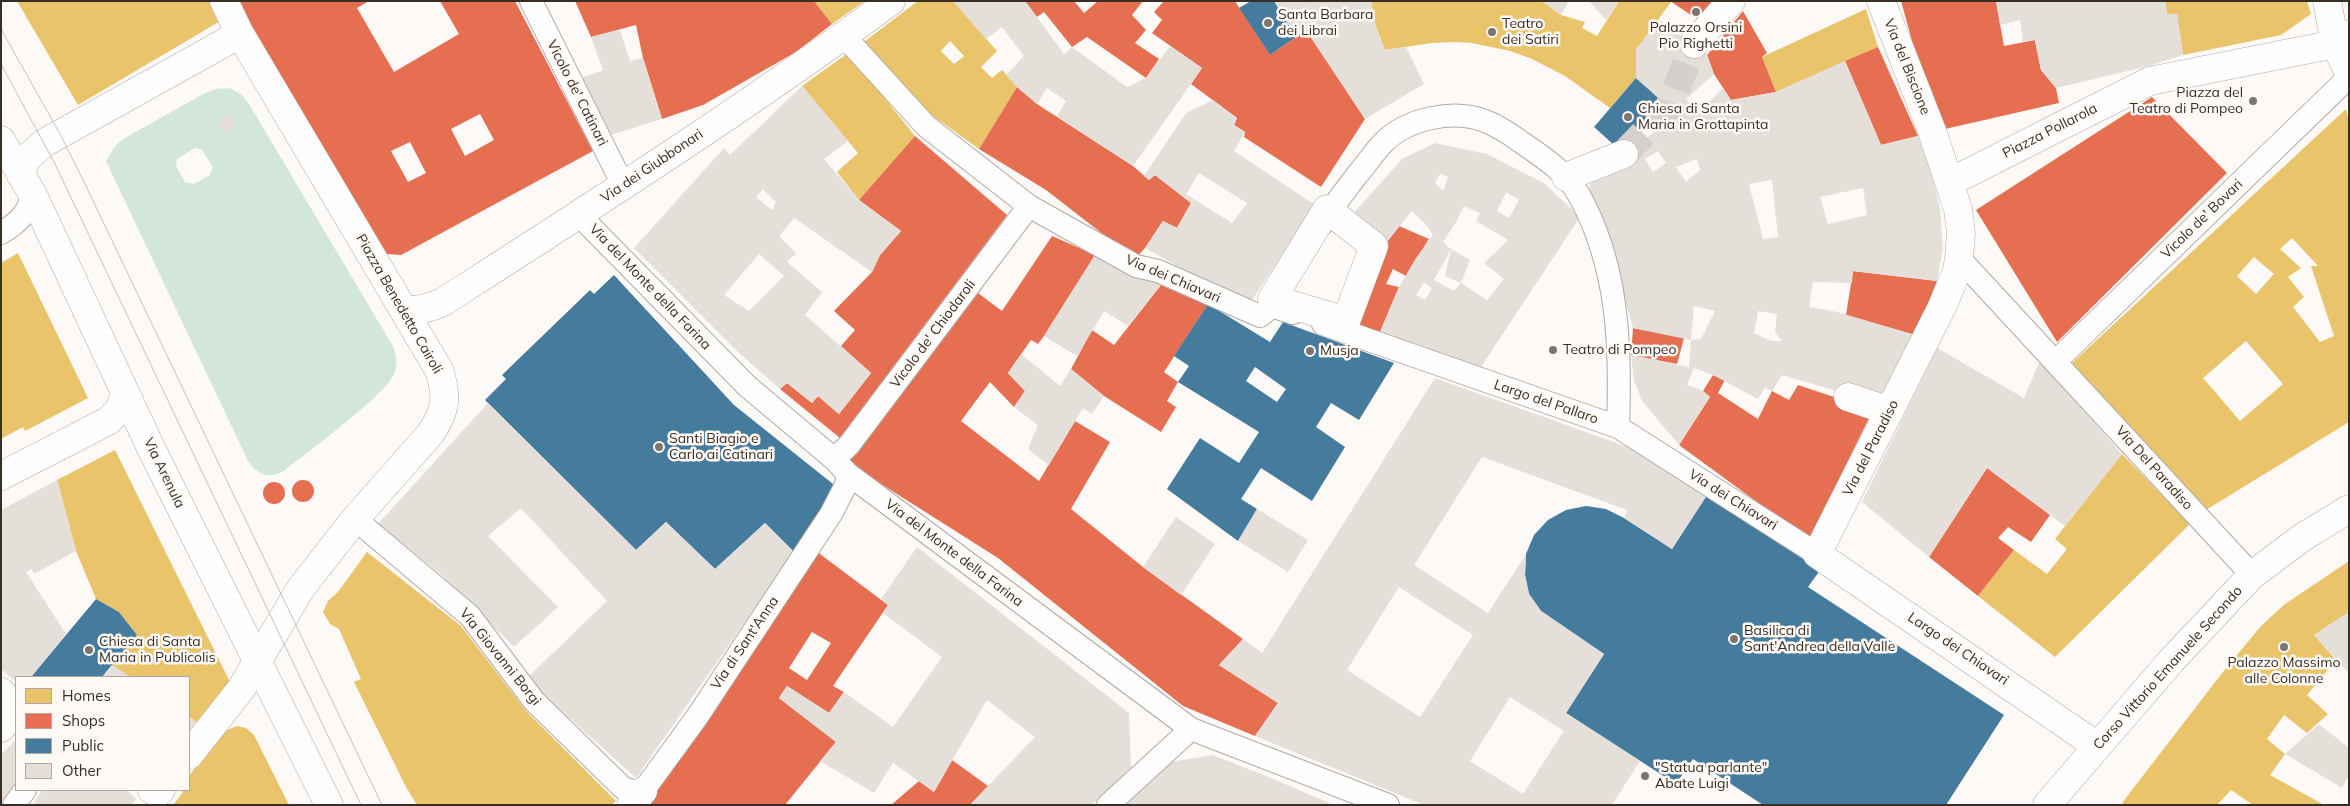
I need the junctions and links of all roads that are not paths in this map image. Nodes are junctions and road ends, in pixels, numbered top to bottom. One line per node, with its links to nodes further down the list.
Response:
1 (531, 1): 17 (lane, Vicolo de' Catinari)
2 (891, 1): 8 (street, Via dei Giubbonari)
3 (1731, 1): 10 (street)
4 (2327, 1): 9 (street)
5 (225, 2): 7 (street, Piazza Benedetto Cairoli)
6 (1881, 2): 15 (street, Via del Biscione)
7 (240, 34): 16 (street); 24 (street, Piazza Benedetto Cairoli)
8 (844, 36): 17 (street, Via dei Giubbonari); 18 (lane, Via dei Chiavari)
9 (2342, 39): 11 (street); 15 (street, Piazza Pollarola)
10 (1694, 44)
11 (2349, 75): 25 (lane, Vicolo de' Bovari)
12 (1, 140): 16 (street, Via Arenula)
13 (1624, 154): 14 (street)
14 (1566, 177): 19 (lane, Largo del Pallaro); 29 (lane, Largo del Pallaro)
15 (1950, 182): 22 (street, Via del Paradiso)
16 (27, 185): 21 (lane); 26 (street, Via Arenula)
17 (623, 185): 20 (street, Via dei Giubbonari)
18 (1029, 206): 23 (lane, Via dei Chiavari); 31 (lane, Vicolo de' Chiodaroli)
19 (1330, 211): 23 (street); 23 (street)
20 (579, 215): 24 (street, Via dei Giubbonari); 31 (lane, Via del Monte della Farina)
21 (1, 233)
22 (1959, 258): 25 (lane, Via Del Paradiso); 28 (street, Via del Paradiso)
23 (1273, 303): 29 (lane, Largo del Pallaro)
24 (404, 310): 34 (street, Piazza Benedetto Cairoli)
25 (2056, 361): 36 (lane, Via Del Paradiso)
26 (126, 394): 32 (street); 37 (street, Via Arenula)
27 (1848, 397): 28 (street)
28 (1890, 411): 35 (street, Via del Paradiso)
29 (1618, 427): 30 (lane, Largo del Pallaro)
30 (1649, 447): 35 (lane, Via dei Chiavari)
31 (841, 467): 42 (lane, Via del Monte della Farina); 46 (lane, Via di Sant'Anna)
32 (1, 476)
33 (2349, 508): 36 (street, Corso Vittorio Emanuele Secondo)
34 (355, 519): 37 (street, Piazza Benedetto Cairoli); 46 (lane, Via Giovanni Borgi)
35 (1817, 554): 43 (street, Largo dei Chiavari)
36 (2252, 575): 43 (street, Corso Vittorio Emanuele Secondo)
37 (257, 663): 44 (street, Piazza Benedetto Cairoli); 48 (street, Via Arenula)
38 (1, 692): 39 (street)
39 (15, 707)
40 (15, 713): 41 (street)
41 (1, 728)
42 (1191, 729): 49 (lane); 50 (lane, Via del Monte della Farina)
43 (2097, 746): 51 (street, Corso Vittorio Emanuele Secondo)
44 (190, 754)
45 (24, 791): 47 (lane)
46 (637, 798)
47 (14, 805)
48 (328, 805)
49 (1108, 805)
50 (1388, 805)
51 (2048, 805)

